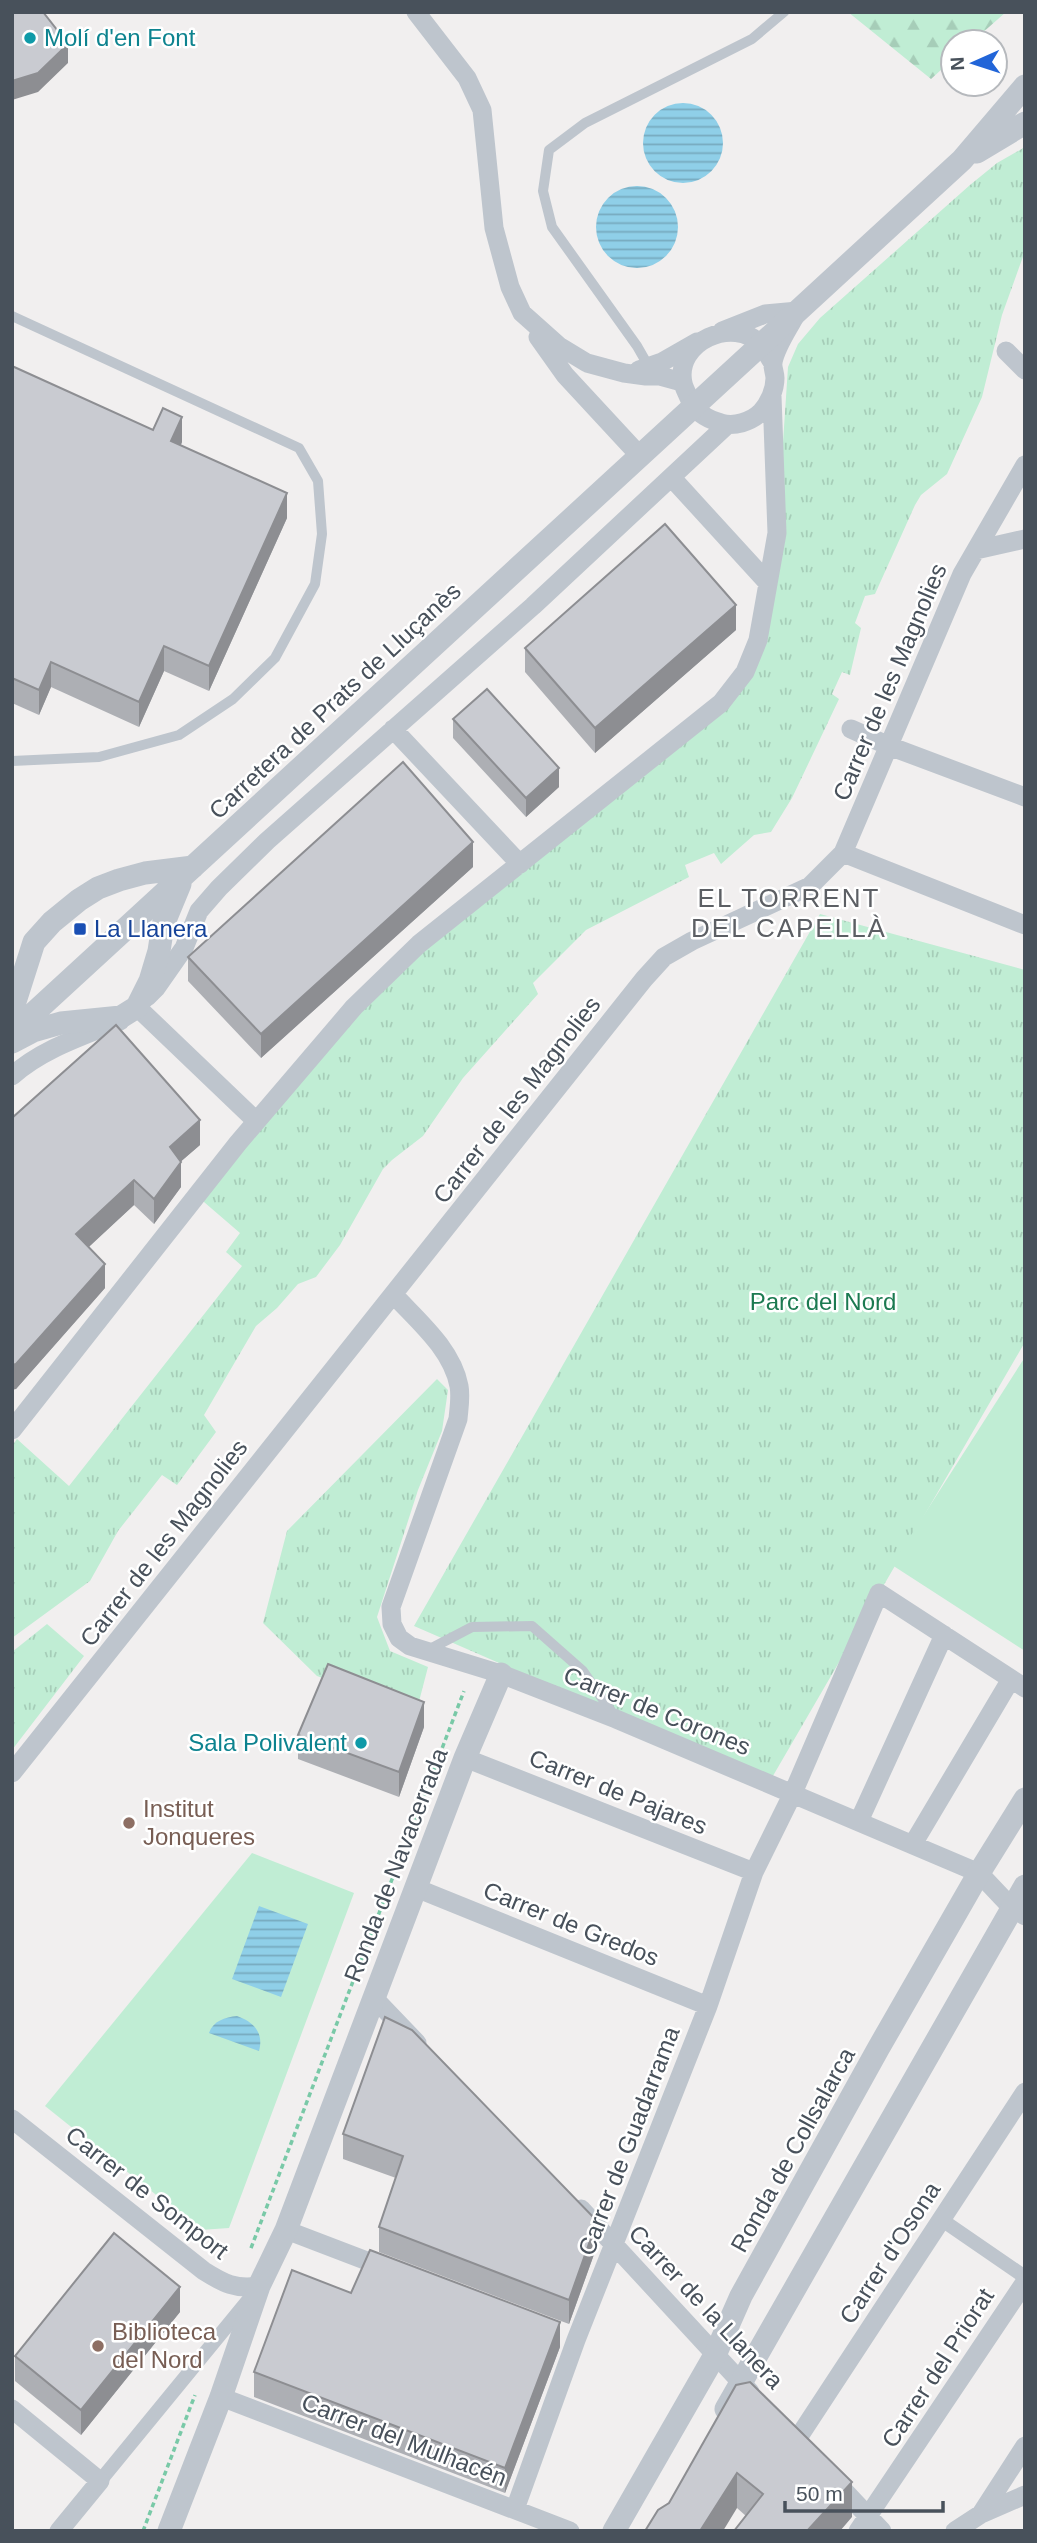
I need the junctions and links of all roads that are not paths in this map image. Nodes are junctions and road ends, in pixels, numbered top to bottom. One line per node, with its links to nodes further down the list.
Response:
1 (415, 12): 7 (street)
2 (784, 12): 12 (lane)
3 (1025, 86): 5 (street, Carretera de Prats de Lluçanès)
4 (1025, 123): 5 (street, Carretera de Prats de Lluçanès)
5 (962, 160): 6 (street, Carretera de Prats de Lluçanès)
6 (798, 311): 9 (street); 11 (street, Carretera de Prats de Lluçanès)
7 (522, 313): 14 (street); 19 (street)
8 (12, 316): 28 (lane)
9 (710, 336): 11 (street); 12 (street); 15 (street)
10 (1006, 351): 13 (street)
11 (767, 354): 16 (street); 17 (street, Carretera de Prats de Lluçanès)
12 (649, 367): 14 (street)
13 (1025, 370)
14 (624, 373): 15 (street)
15 (682, 382): 17 (street)
16 (772, 396): 18 (street); 24 (street)
17 (693, 408): 18 (street); 19 (street, Carretera de Prats de Lluçanès)
18 (727, 425): 21 (street)
19 (640, 456): 32 (street, Carretera de Prats de Lluçanès)
20 (1025, 465): 23 (street, Carrer de les Magnolies)
21 (673, 478): 24 (street); 25 (street)
22 (1025, 539): 23 (street)
23 (976, 550): 27 (street, Carrer de les Magnolies)
24 (768, 583): 31 (street)
25 (393, 729): 31 (street); 36 (street)
26 (851, 729): 27 (street)
27 (889, 746): 29 (street); 30 (street, Carrer de les Magnolies)
28 (12, 761)
29 (1025, 797)
30 (843, 853): 33 (street); 43 (street, Carrer de les Magnolies)
31 (520, 864): 42 (street)
32 (193, 867): 34 (street); 35 (street, Carretera de Prats de Lluçanès); 36 (street)
33 (1025, 925)
34 (30, 953): 35 (street); 37 (street)
35 (40, 1007): 38 (street); 39 (street, Carretera de Prats de Lluçanès)
36 (137, 1007): 38 (street); 41 (street); 42 (street)
37 (12, 1010)
38 (98, 1021): 40 (street)
39 (12, 1033)
40 (12, 1042)
41 (12, 1076)
42 (256, 1121): 44 (street)
43 (394, 1295): 46 (street); 51 (street, Carrer de les Magnolies)
44 (12, 1430)
45 (944, 1635): 48 (street); 52 (street); 54 (street)
46 (424, 1651): 47 (street); 49 (lane)
47 (501, 1674): 49 (street, Carrer de Corones); 50 (street, Ronda de Navacerrada)
48 (1018, 1684): 55 (street)
49 (616, 1719): 52 (street, Carrer de Corones)
50 (465, 1758): 56 (street, Carrer de Pajares); 59 (street, Ronda de Navacerrada)
51 (12, 1773)
52 (793, 1793): 54 (street, Carrer de Corones); 56 (street, Carrer de Guadarrama)
53 (1025, 1799): 57 (street, Ronda de Collsalarca)
54 (859, 1821): 55 (street, Carrer de Corones)
55 (913, 1844): 57 (street, Carrer de Corones)
56 (754, 1872): 62 (street, Carrer de Guadarrama)
57 (979, 1873): 60 (street); 73 (street, Ronda de Collsalarca)
58 (1025, 1886): 60 (street)
59 (416, 1888): 61 (street, Ronda de Navacerrada); 62 (street, Carrer de Gredos)
60 (1018, 1912): 74 (street)
61 (374, 1998): 63 (street); 68 (street, Ronda de Navacerrada)
62 (708, 2006): 69 (street, Carrer de Guadarrama)
63 (432, 2057)
64 (1025, 2092): 67 (street, Carrer d'Osona)
65 (12, 2119): 72 (street, Carrer de Somport)
66 (567, 2195): 69 (street, Carrer de la Llanera)
67 (942, 2220): 71 (street); 79 (street, Carrer d'Osona)
68 (286, 2230): 70 (street); 72 (street, Ronda de Navacerrada)
69 (615, 2244): 73 (street, Carrer de la Llanera); 84 (street, Carrer de Guadarrama)
70 (412, 2278)
71 (1025, 2279): 86 (street, Carrer del Priorat)
72 (259, 2287): 75 (street, Ronda de Navacerrada); 82 (street)
73 (715, 2355): 74 (street, Carrer de la Llanera); 90 (street, Ronda de Collsalarca)
74 (741, 2382): 76 (street, Carrer de la Llanera); 78 (street)
75 (221, 2397): 84 (street, Carrer del Mulhacén); 88 (street, Ronda de Navacerrada)
76 (760, 2402)
77 (12, 2409): 82 (street)
78 (715, 2428)
79 (796, 2441)
80 (1025, 2446): 85 (street)
81 (824, 2469): 86 (street)
82 (100, 2480): 87 (street)
83 (1025, 2495): 85 (street)
84 (515, 2509): 89 (street, Carrer del Mulhacén)
85 (981, 2514): 91 (street)
86 (870, 2526)
87 (59, 2531)
88 (169, 2531)
89 (570, 2531)
90 (614, 2531)
91 (955, 2531)

